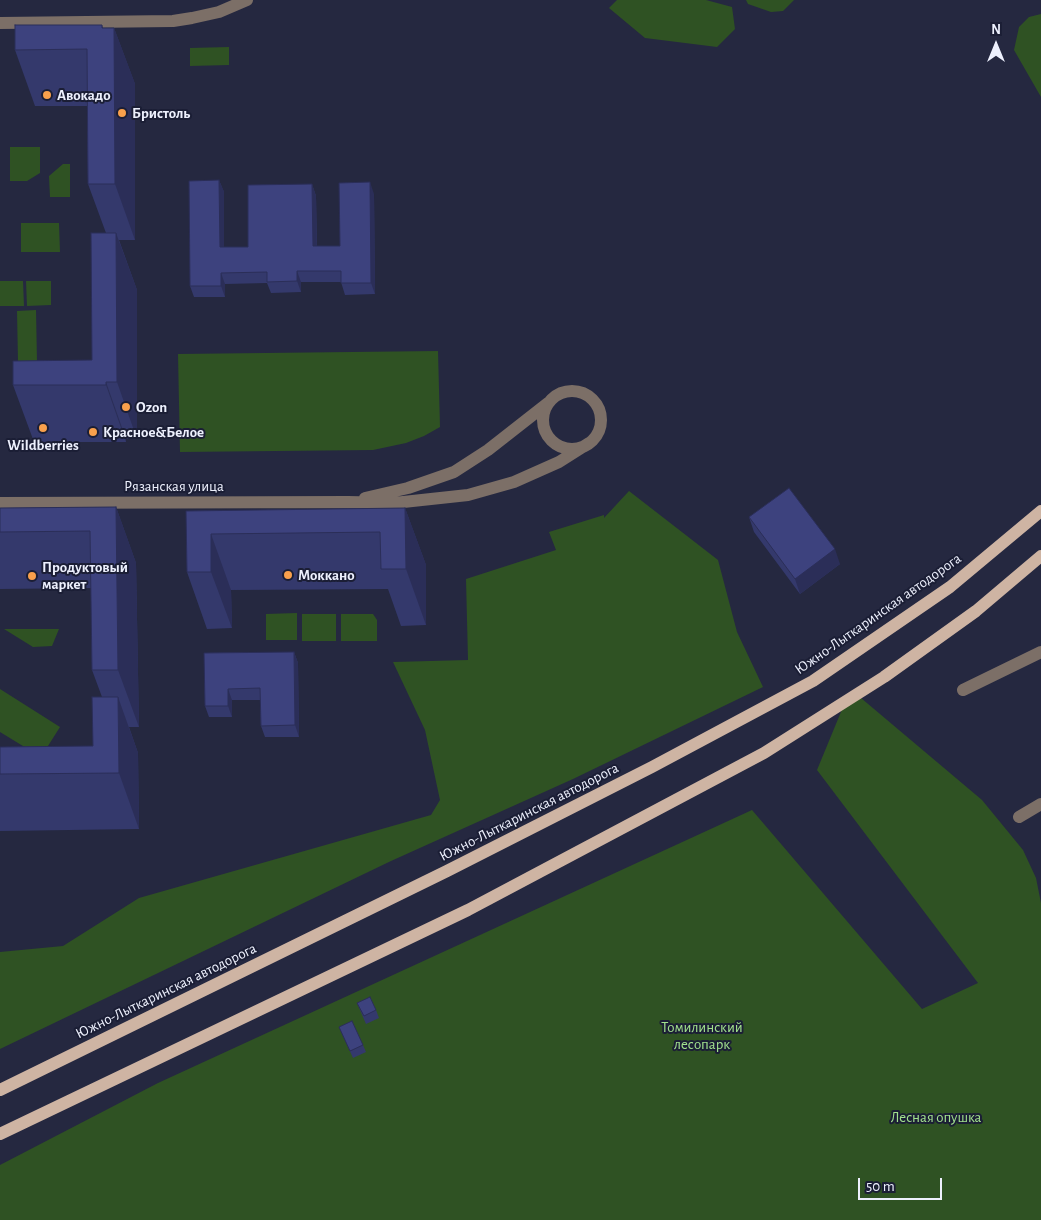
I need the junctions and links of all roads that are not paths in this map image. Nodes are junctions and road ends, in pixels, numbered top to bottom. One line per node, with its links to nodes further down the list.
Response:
1 (247, 0): 2 (street)
2 (0, 22)
3 (548, 403): 4 (street); 4 (street); 5 (street, Рязанская улица)
4 (589, 443): 5 (street, Рязанская улица)
5 (348, 502): 6 (street, Рязанская улица)
6 (0, 503)
7 (1041, 511): 13 (main road, Южно-Лыткаринская автодорога)
8 (1041, 556): 14 (main road)
9 (1041, 652): 10 (street)
10 (964, 690)
11 (1041, 804): 12 (street)
12 (1019, 817)
13 (0, 1090)
14 (0, 1134)

